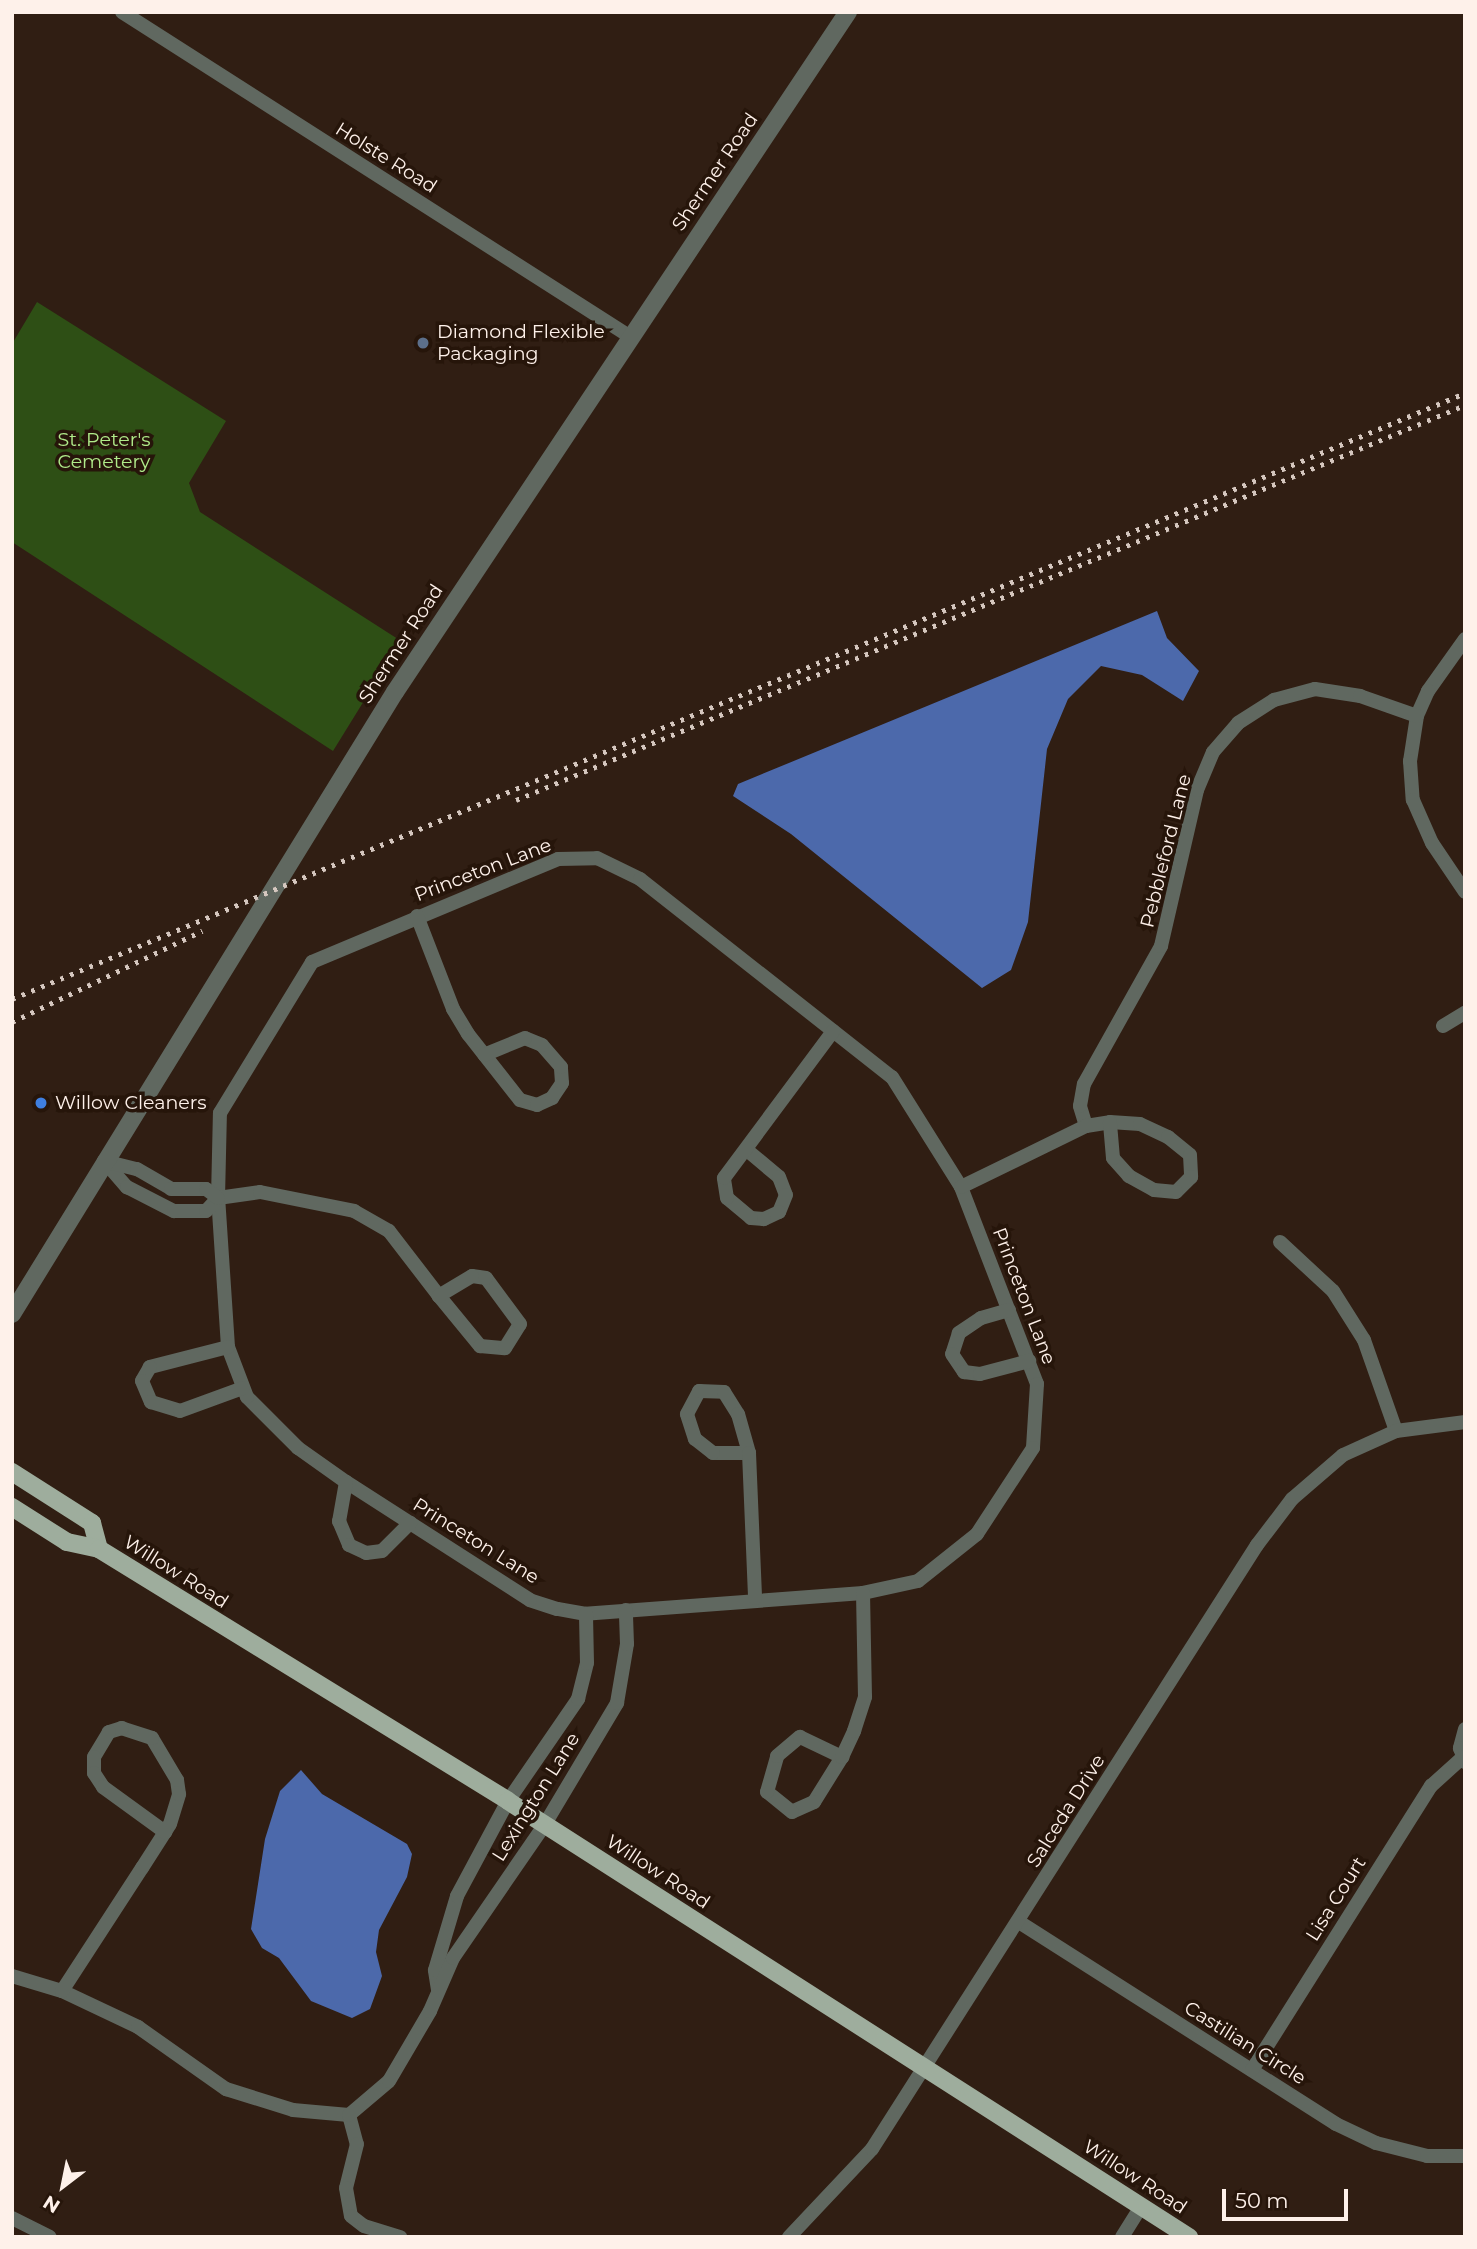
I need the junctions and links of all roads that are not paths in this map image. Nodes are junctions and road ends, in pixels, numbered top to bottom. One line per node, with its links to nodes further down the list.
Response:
1 (122, 12): 3 (street, Holste Road)
2 (848, 12): 3 (street, Shermer Road)
3 (629, 336): 15 (street, Shermer Road)
4 (1465, 639): 5 (street)
5 (1417, 716): 6 (street); 13 (street, Pebbleford Lane)
6 (1465, 892)
7 (417, 916): 10 (street, Princeton Lane); 11 (street); 17 (street, Princeton Lane)
8 (1465, 1013): 9 (street)
9 (1443, 1026)
10 (833, 1031): 14 (street); 16 (street, Princeton Lane)
11 (484, 1055): 11 (street)
12 (1110, 1122): 12 (street); 13 (street)
13 (1086, 1126): 16 (street)
14 (748, 1150): 14 (street)
15 (104, 1161): 17 (street); 17 (street); 21 (street, Shermer Road)
16 (961, 1187): 20 (street, Princeton Lane)
17 (218, 1198): 19 (street); 22 (street, Princeton Lane)
18 (1280, 1242): 26 (street)
19 (439, 1296): 19 (street)
20 (1009, 1310): 23 (street, Princeton Lane); 23 (street)
21 (12, 1314)
22 (228, 1347): 24 (street, Princeton Lane); 24 (street)
23 (1029, 1361): 33 (street, Princeton Lane)
24 (243, 1388): 29 (street, Princeton Lane)
25 (1465, 1422): 26 (street, Salceda Drive)
26 (1396, 1431): 45 (street, Salceda Drive)
27 (749, 1454): 27 (street); 34 (street)
28 (12, 1472): 32 (main road, Willow Road)
29 (346, 1482): 31 (street, Princeton Lane); 31 (street)
30 (12, 1507): 32 (main road, Willow Road)
31 (410, 1523): 36 (street, Princeton Lane)
32 (99, 1549): 40 (main road, Willow Road)
33 (863, 1593): 34 (street, Princeton Lane); 38 (street)
34 (755, 1598): 35 (street, Princeton Lane)
35 (626, 1610): 36 (street, Princeton Lane); 41 (street, Lexington Lane)
36 (586, 1614): 40 (street, Lexington Lane)
37 (1465, 1729): 39 (street, Lisa Court)
38 (842, 1757): 38 (street)
39 (1464, 1760): 50 (street, Lisa Court)
40 (508, 1801): 41 (main road, Willow Road); 43 (street, Lexington Lane)
41 (545, 1825): 44 (street, Lexington Lane); 49 (main road, Willow Road)
42 (165, 1832): 42 (street); 47 (street)
43 (453, 1909): 44 (street); 48 (street, Lexington Lane)
44 (476, 1921): 48 (street, Lexington Lane)
45 (1019, 1922): 49 (street, Salceda Drive); 50 (street, Castilian Circle)
46 (12, 1976): 47 (street)
47 (62, 1991): 51 (street)
48 (439, 1992): 51 (street, Lexington Lane)
49 (921, 2065): 53 (main road, Willow Road); 57 (street, Salceda Drive)
50 (1252, 2070): 52 (street, Castilian Circle)
51 (349, 2115): 56 (street)
52 (1465, 2156)
53 (1141, 2206): 58 (street); 59 (main road, Willow Road)
54 (12, 2218): 55 (street)
55 (50, 2237)
56 (400, 2237)
57 (789, 2237)
58 (1122, 2237)
59 (1189, 2237)

